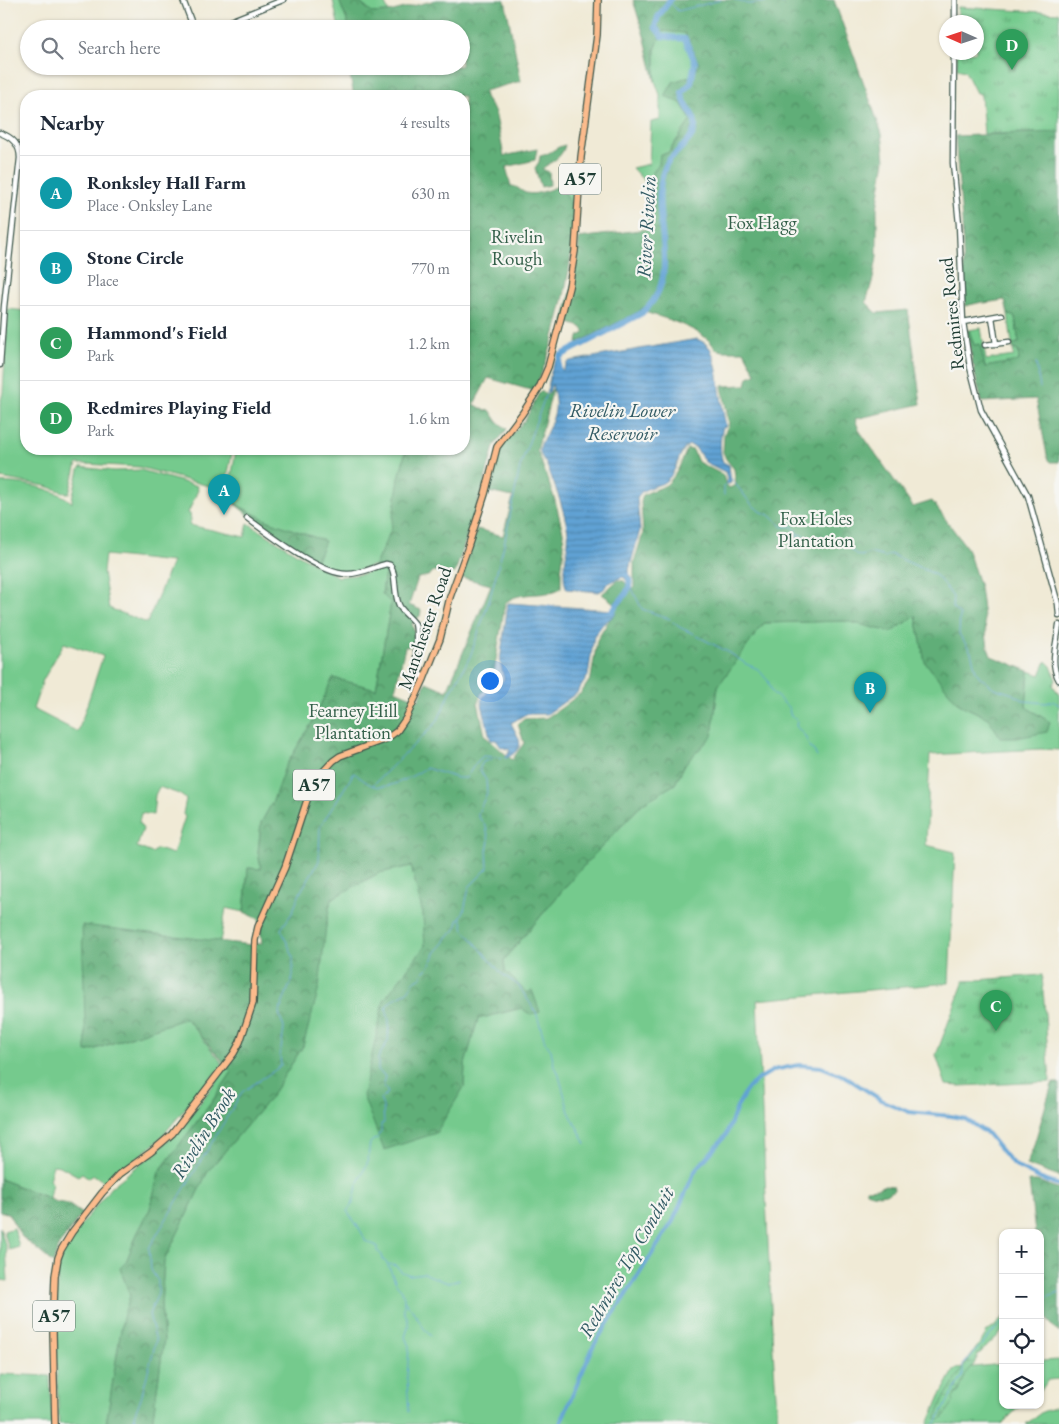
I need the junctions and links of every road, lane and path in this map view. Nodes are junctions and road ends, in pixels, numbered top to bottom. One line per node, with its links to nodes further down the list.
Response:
1 (182, 0): 6 (street)
2 (283, 0): 7 (street)
3 (598, 0): 21 (main road, Manchester Road / A57)
4 (955, 0): 5 (street)
5 (955, 15)
6 (190, 20)
7 (233, 20)
8 (954, 60): 12 (street, Redmires Road)
9 (0, 133): 16 (street)
10 (1002, 315): 11 (street)
11 (992, 317): 12 (street); 14 (street)
12 (963, 322): 18 (street, Redmires Road)
13 (1009, 342): 14 (street)
14 (996, 344): 15 (street)
15 (985, 345)
16 (0, 365)
17 (247, 518): 21 (street)
18 (1059, 615)
19 (1059, 625): 20 (street)
20 (1058, 643): 22 (street)
21 (424, 679): 23 (main road, Manchester Road / A57)
22 (1059, 680)
23 (55, 1424)

